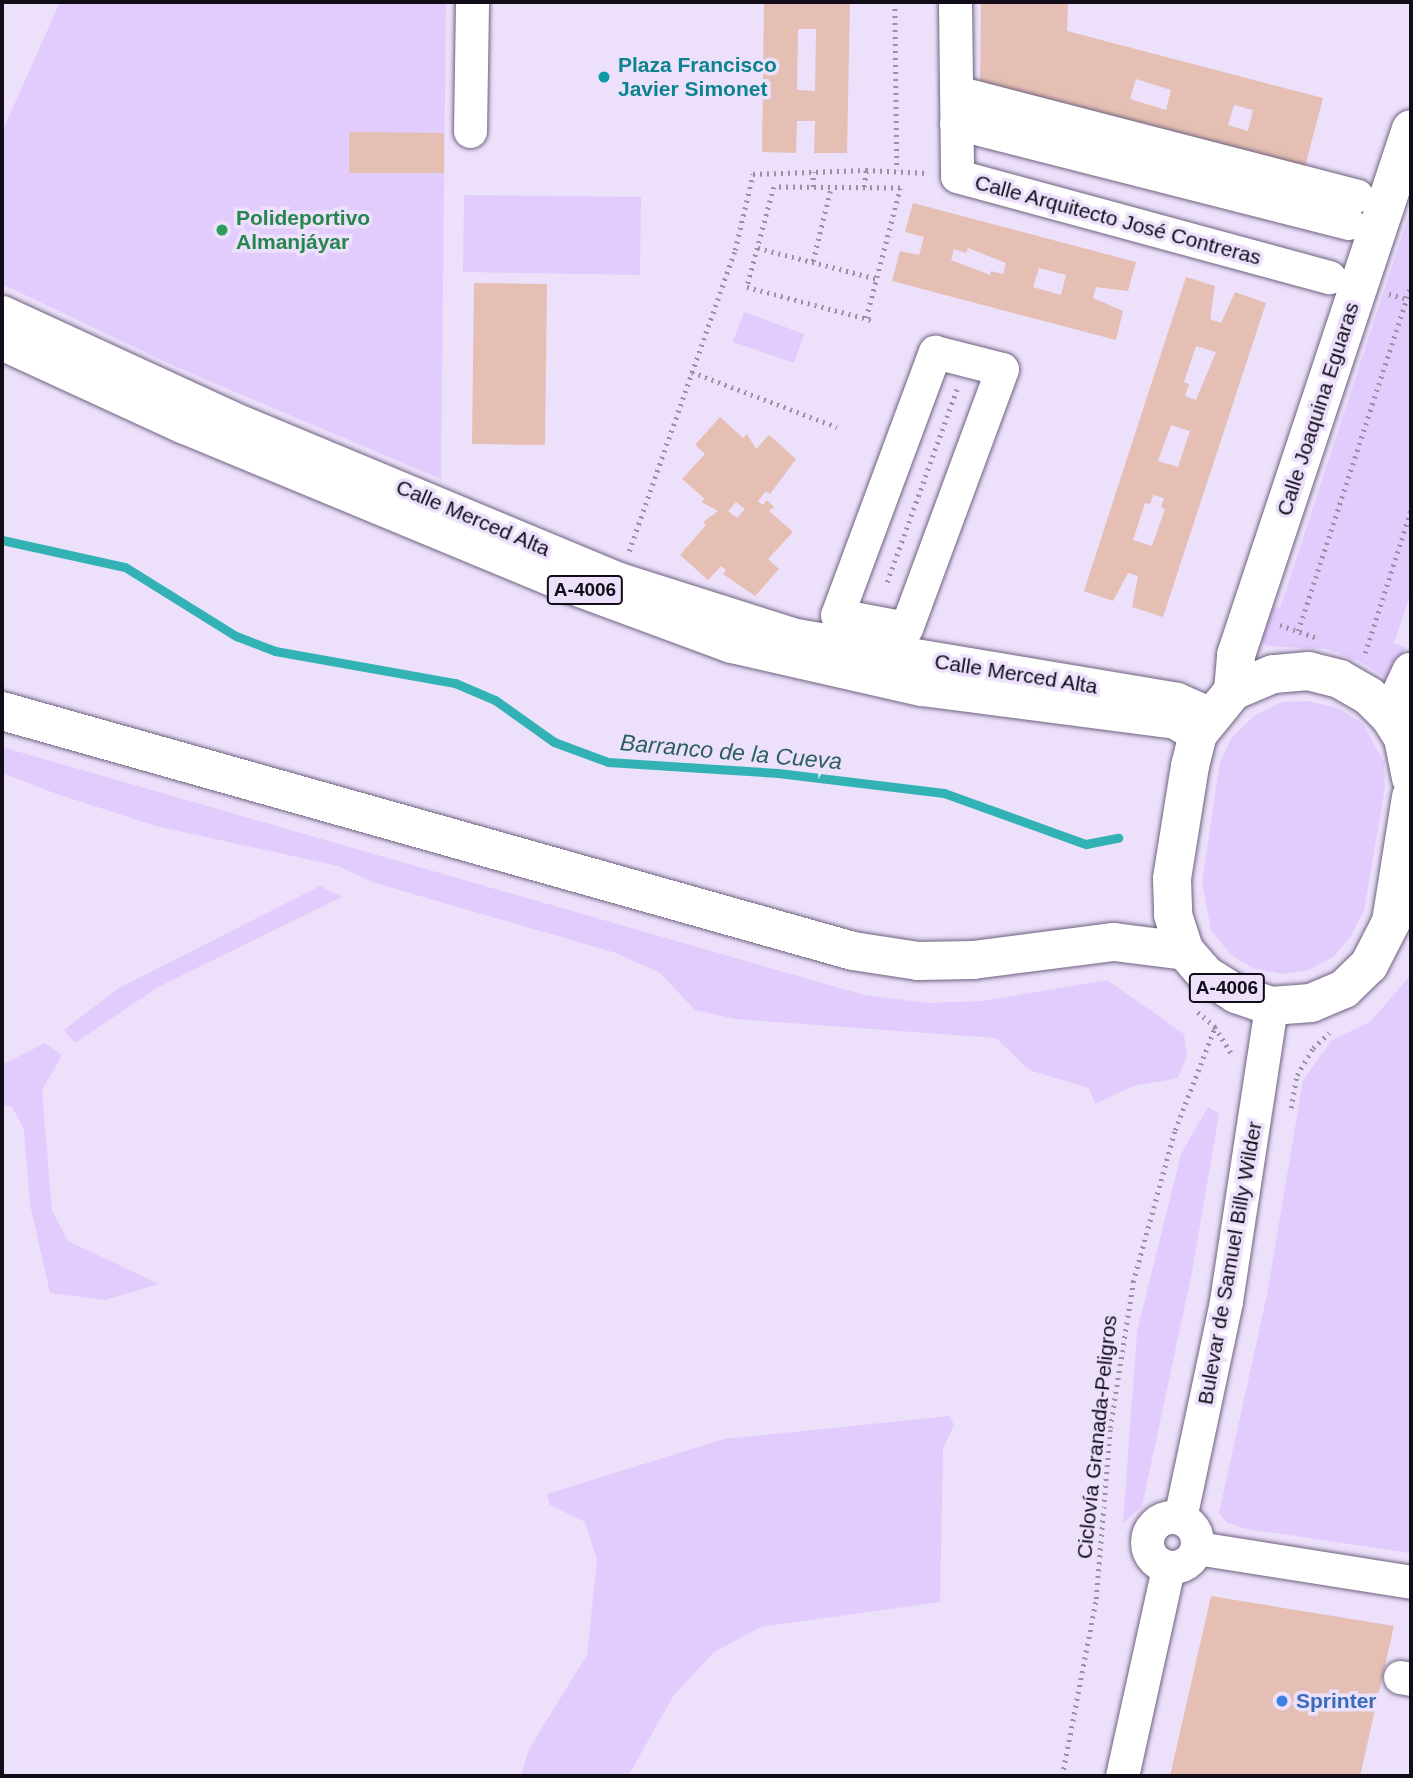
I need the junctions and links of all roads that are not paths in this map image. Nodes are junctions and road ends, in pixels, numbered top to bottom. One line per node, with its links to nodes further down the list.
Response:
1 (955, 2): 3 (street, Calle Arquitecto José Contreras)
2 (472, 10): 5 (street)
3 (956, 107): 6 (street); 7 (street, Calle Arquitecto José Contreras)
4 (1411, 129): 13 (main road, Calle Joaquina Eguaras)
5 (470, 131)
6 (1353, 209)
7 (1330, 277)
8 (2, 312): 13 (street, Calle Merced Alta)
9 (2, 341): 13 (main road, Calle Merced Alta / A-4006)
10 (873, 622): 10 (street)
11 (1411, 672): 14 (main road)
12 (2, 710): 17 (main road, A-4006)
13 (1214, 713): 14 (main road); 17 (main road, A-4006)
14 (1401, 732): 15 (main road)
15 (1411, 778)
16 (1410, 816): 18 (main road, A-4006)
17 (1185, 951): 18 (main road, A-4006)
18 (1271, 1006): 19 (street, Bulevar de Samuel Billy Wilder)
19 (1180, 1518): 20 (street); 21 (street)
20 (1197, 1548): 21 (street); 22 (street)
21 (1168, 1568): 23 (street)
22 (1411, 1582)
23 (1122, 1776)

